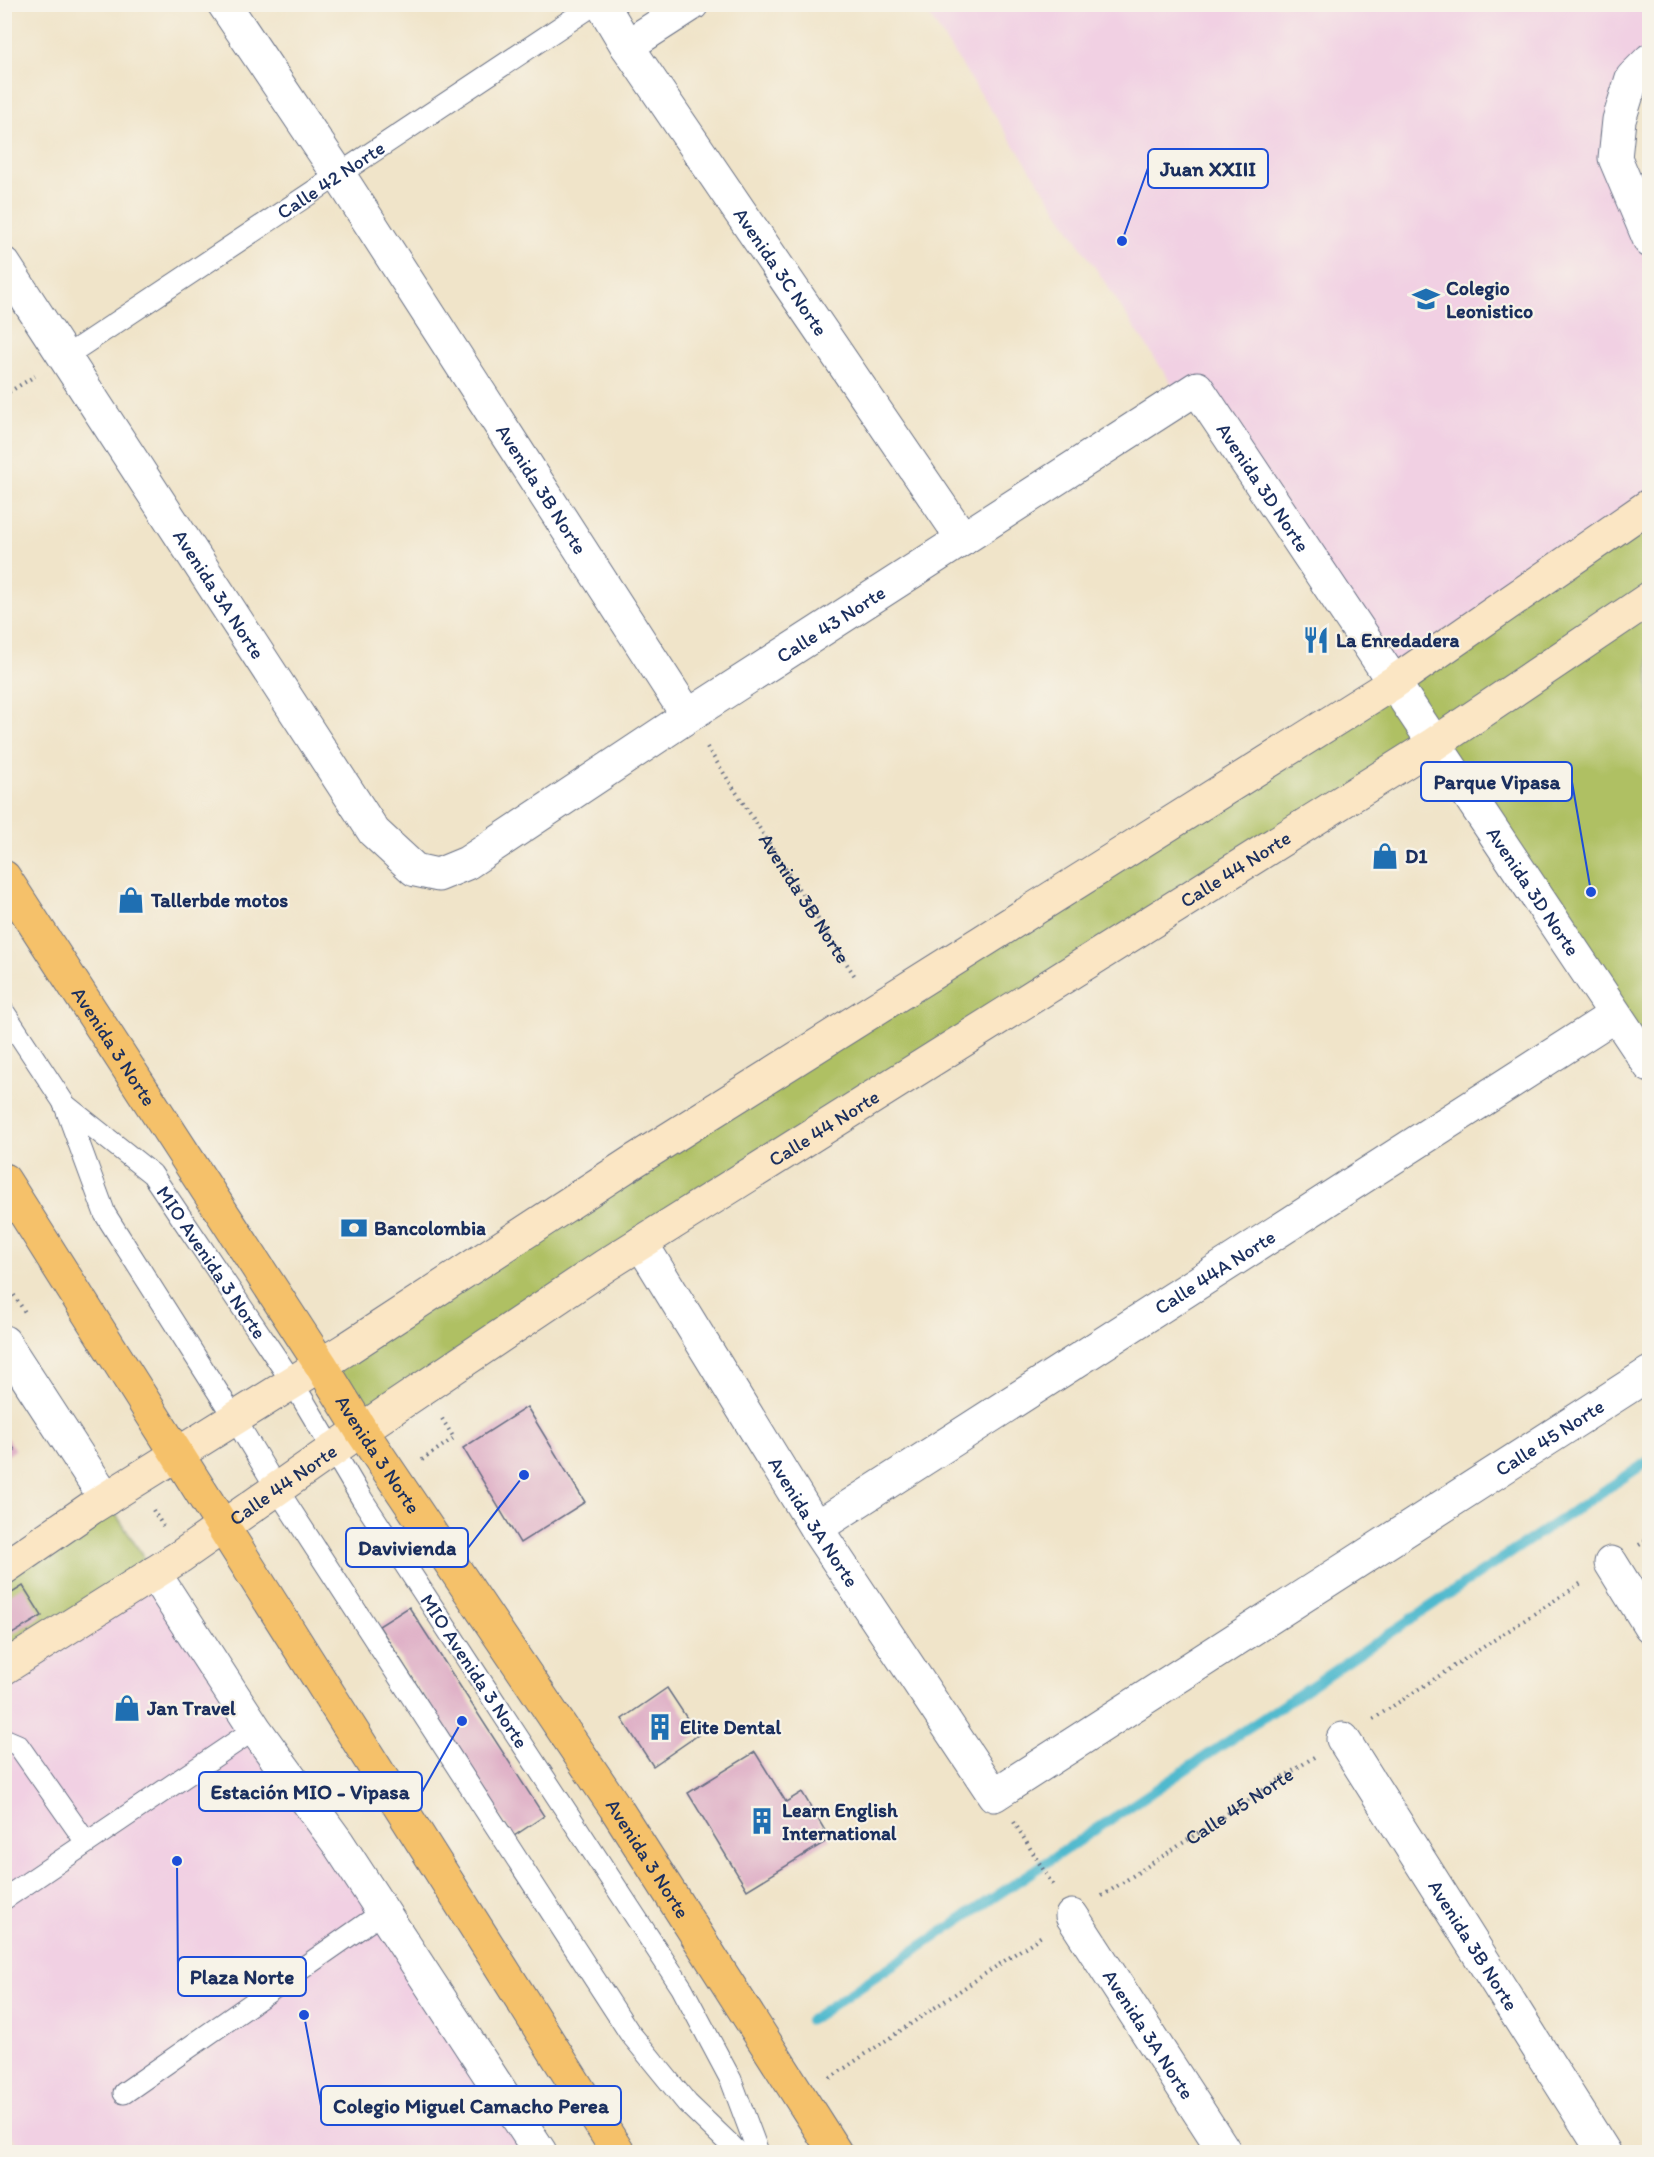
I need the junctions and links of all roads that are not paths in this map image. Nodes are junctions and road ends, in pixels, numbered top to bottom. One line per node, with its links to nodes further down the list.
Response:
1 (224, 4): 7 (street, Avenida 3B Norte)
2 (595, 4): 7 (lane, Calle 42 Norte)
3 (602, 4): 5 (street, Avenida 3C Norte)
4 (692, 4): 5 (street)
5 (627, 46): 13 (street, Avenida 3C Norte)
6 (1650, 60): 8 (street)
7 (339, 175): 10 (lane, Calle 42 Norte); 16 (street, Avenida 3B Norte)
8 (1650, 241)
9 (4, 264): 10 (street, Avenida 3A Norte)
10 (66, 356): 18 (street, Avenida 3A Norte)
11 (1197, 388): 13 (street, Calle 43 Norte); 15 (street, Avenida 3D Norte)
12 (1650, 505): 15 (main road)
13 (963, 539): 16 (street, Calle 43 Norte)
14 (1650, 597): 17 (main road, Calle 44 Norte)
15 (1393, 683): 17 (street, Avenida 3D Norte); 27 (main road)
16 (688, 716): 18 (street, Calle 43 Norte)
17 (1434, 744): 21 (street, Avenida 3D Norte); 25 (main road, Calle 44 Norte)
18 (467, 863)
19 (4, 877): 27 (main road, Avenida 3 Norte)
20 (4, 1012): 23 (lane, MIO Avenida 3 Norte)
21 (1615, 1014): 22 (street, Avenida 3D Norte); 37 (street, Calle 44A Norte)
22 (1650, 1066)
23 (64, 1103): 29 (lane, MIO Avenida 3 Norte); 30 (lane, MIO Avenida 3 Norte)
24 (4, 1180): 33 (main road)
25 (641, 1243): 31 (main road, Calle 44 Norte); 37 (street, Avenida 3A Norte)
26 (4, 1342): 35 (street)
27 (321, 1365): 29 (main road); 31 (main road, Avenida 3 Norte)
28 (1650, 1373): 46 (street, Calle 45 Norte)
29 (292, 1383): 30 (main road); 32 (lane, MIO Avenida 3 Norte)
30 (235, 1419): 33 (main road); 34 (lane, MIO Avenida 3 Norte)
31 (360, 1430): 32 (main road, Calle 44 Norte); 56 (main road, Avenida 3 Norte)
32 (331, 1450): 34 (main road, Calle 44 Norte); 55 (lane, MIO Avenida 3 Norte)
33 (177, 1455): 35 (main road); 36 (main road)
34 (277, 1489): 36 (main road, Calle 44 Norte); 54 (lane, MIO Avenida 3 Norte)
35 (106, 1499): 39 (main road)
36 (223, 1527): 40 (main road, Calle 44 Norte); 53 (main road)
37 (816, 1528): 46 (street, Avenida 3A Norte)
38 (1611, 1563): 41 (street)
39 (4, 1568)
40 (154, 1573): 42 (main road, Calle 44 Norte); 43 (street)
41 (1650, 1626)
42 (4, 1668)
43 (255, 1729): 47 (lane); 49 (street)
44 (1343, 1738): 58 (street, Avenida 3B Norte)
45 (4, 1739): 47 (lane)
46 (994, 1795)
47 (86, 1842): 48 (lane)
48 (4, 1899)
49 (383, 1912): 51 (lane); 52 (street)
50 (1072, 1916): 57 (street, Avenida 3A Norte)
51 (124, 2093)
52 (540, 2152)
53 (618, 2152)
54 (738, 2152)
55 (758, 2152)
56 (835, 2152)
57 (1225, 2152)
58 (1604, 2152)

